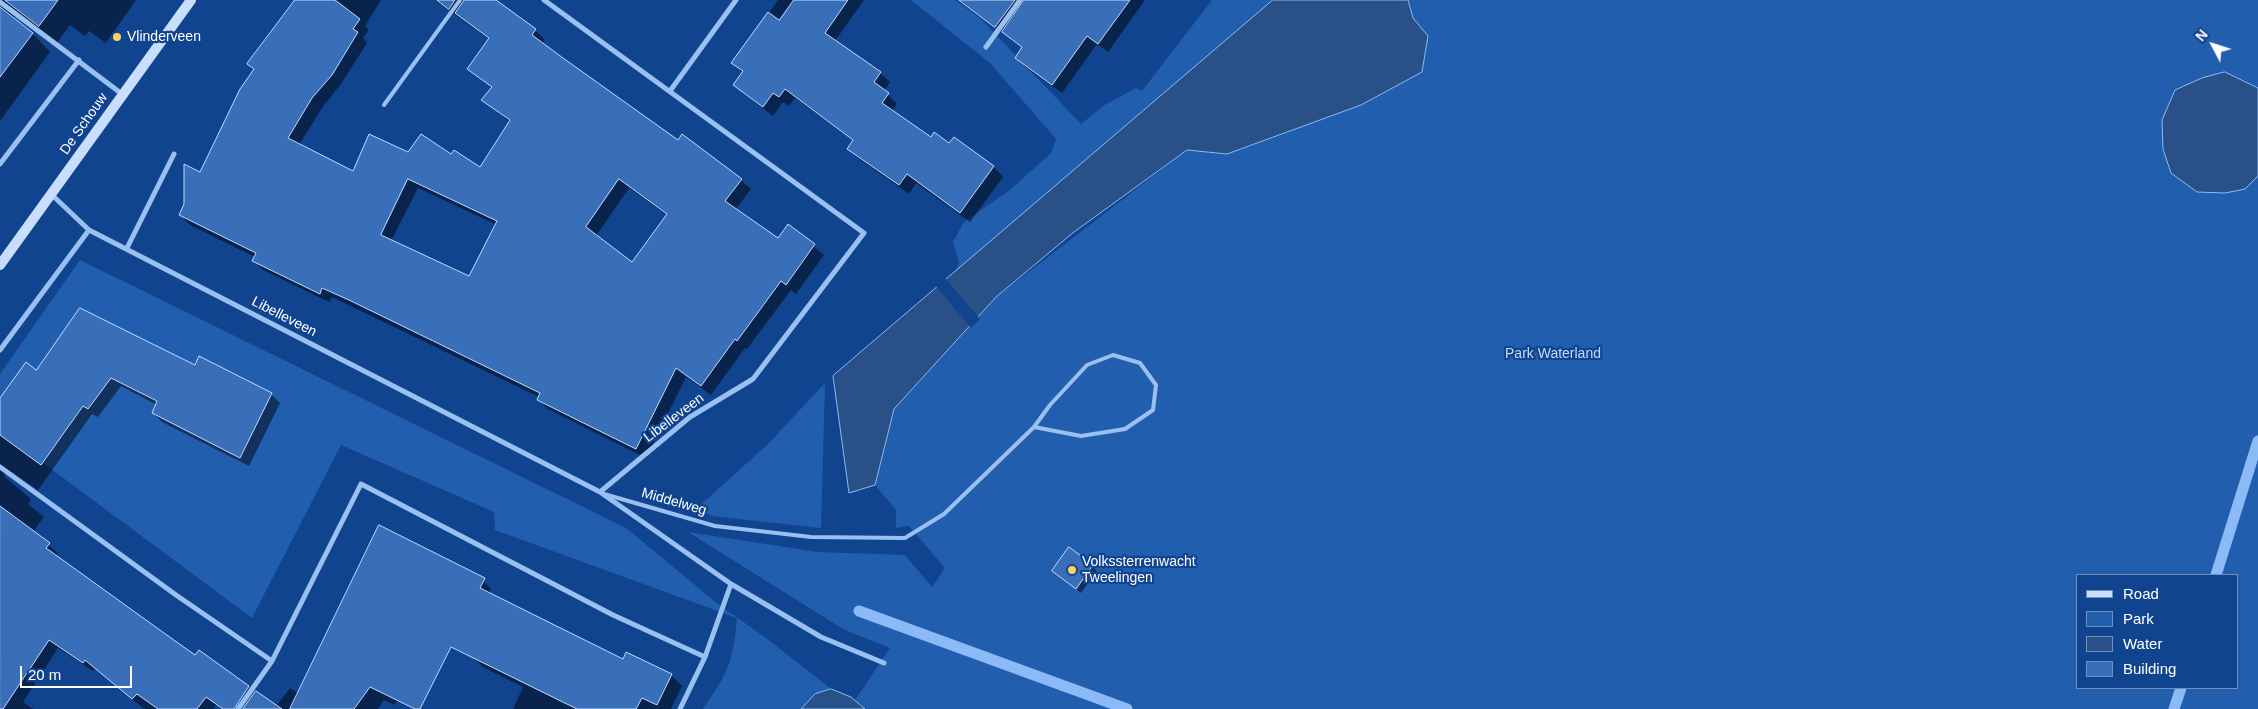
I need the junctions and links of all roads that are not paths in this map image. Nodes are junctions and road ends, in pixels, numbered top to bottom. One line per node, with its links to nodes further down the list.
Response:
1 (191, 0): 10 (street, De Schouw)
2 (460, 0): 11 (lane)
3 (544, 0): 9 (street, Libelleveen)
4 (736, 0): 9 (street)
5 (1020, 0): 7 (street)
6 (0, 2): 8 (street)
7 (986, 47)
8 (79, 60): 10 (street); 13 (street)
9 (670, 91): 21 (street, Libelleveen)
10 (122, 94): 14 (street, De Schouw)
11 (384, 105)
12 (174, 154): 16 (street)
13 (0, 164)
14 (51, 194): 15 (street, Libelleveen); 17 (street, De Schouw)
15 (90, 230): 16 (street, Libelleveen); 18 (street)
16 (127, 248): 21 (street, Libelleveen)
17 (0, 265)
18 (0, 350)
19 (1034, 427): 19 (lane, Middelweg); 21 (lane, Middelweg)
20 (0, 467): 24 (street)
21 (600, 492): 22 (street, Middelweg)
22 (731, 584): 23 (street); 25 (street, Middelweg)
23 (705, 657): 24 (street); 27 (street)
24 (272, 661): 26 (street)
25 (884, 663)
26 (238, 709)
27 (680, 709)

